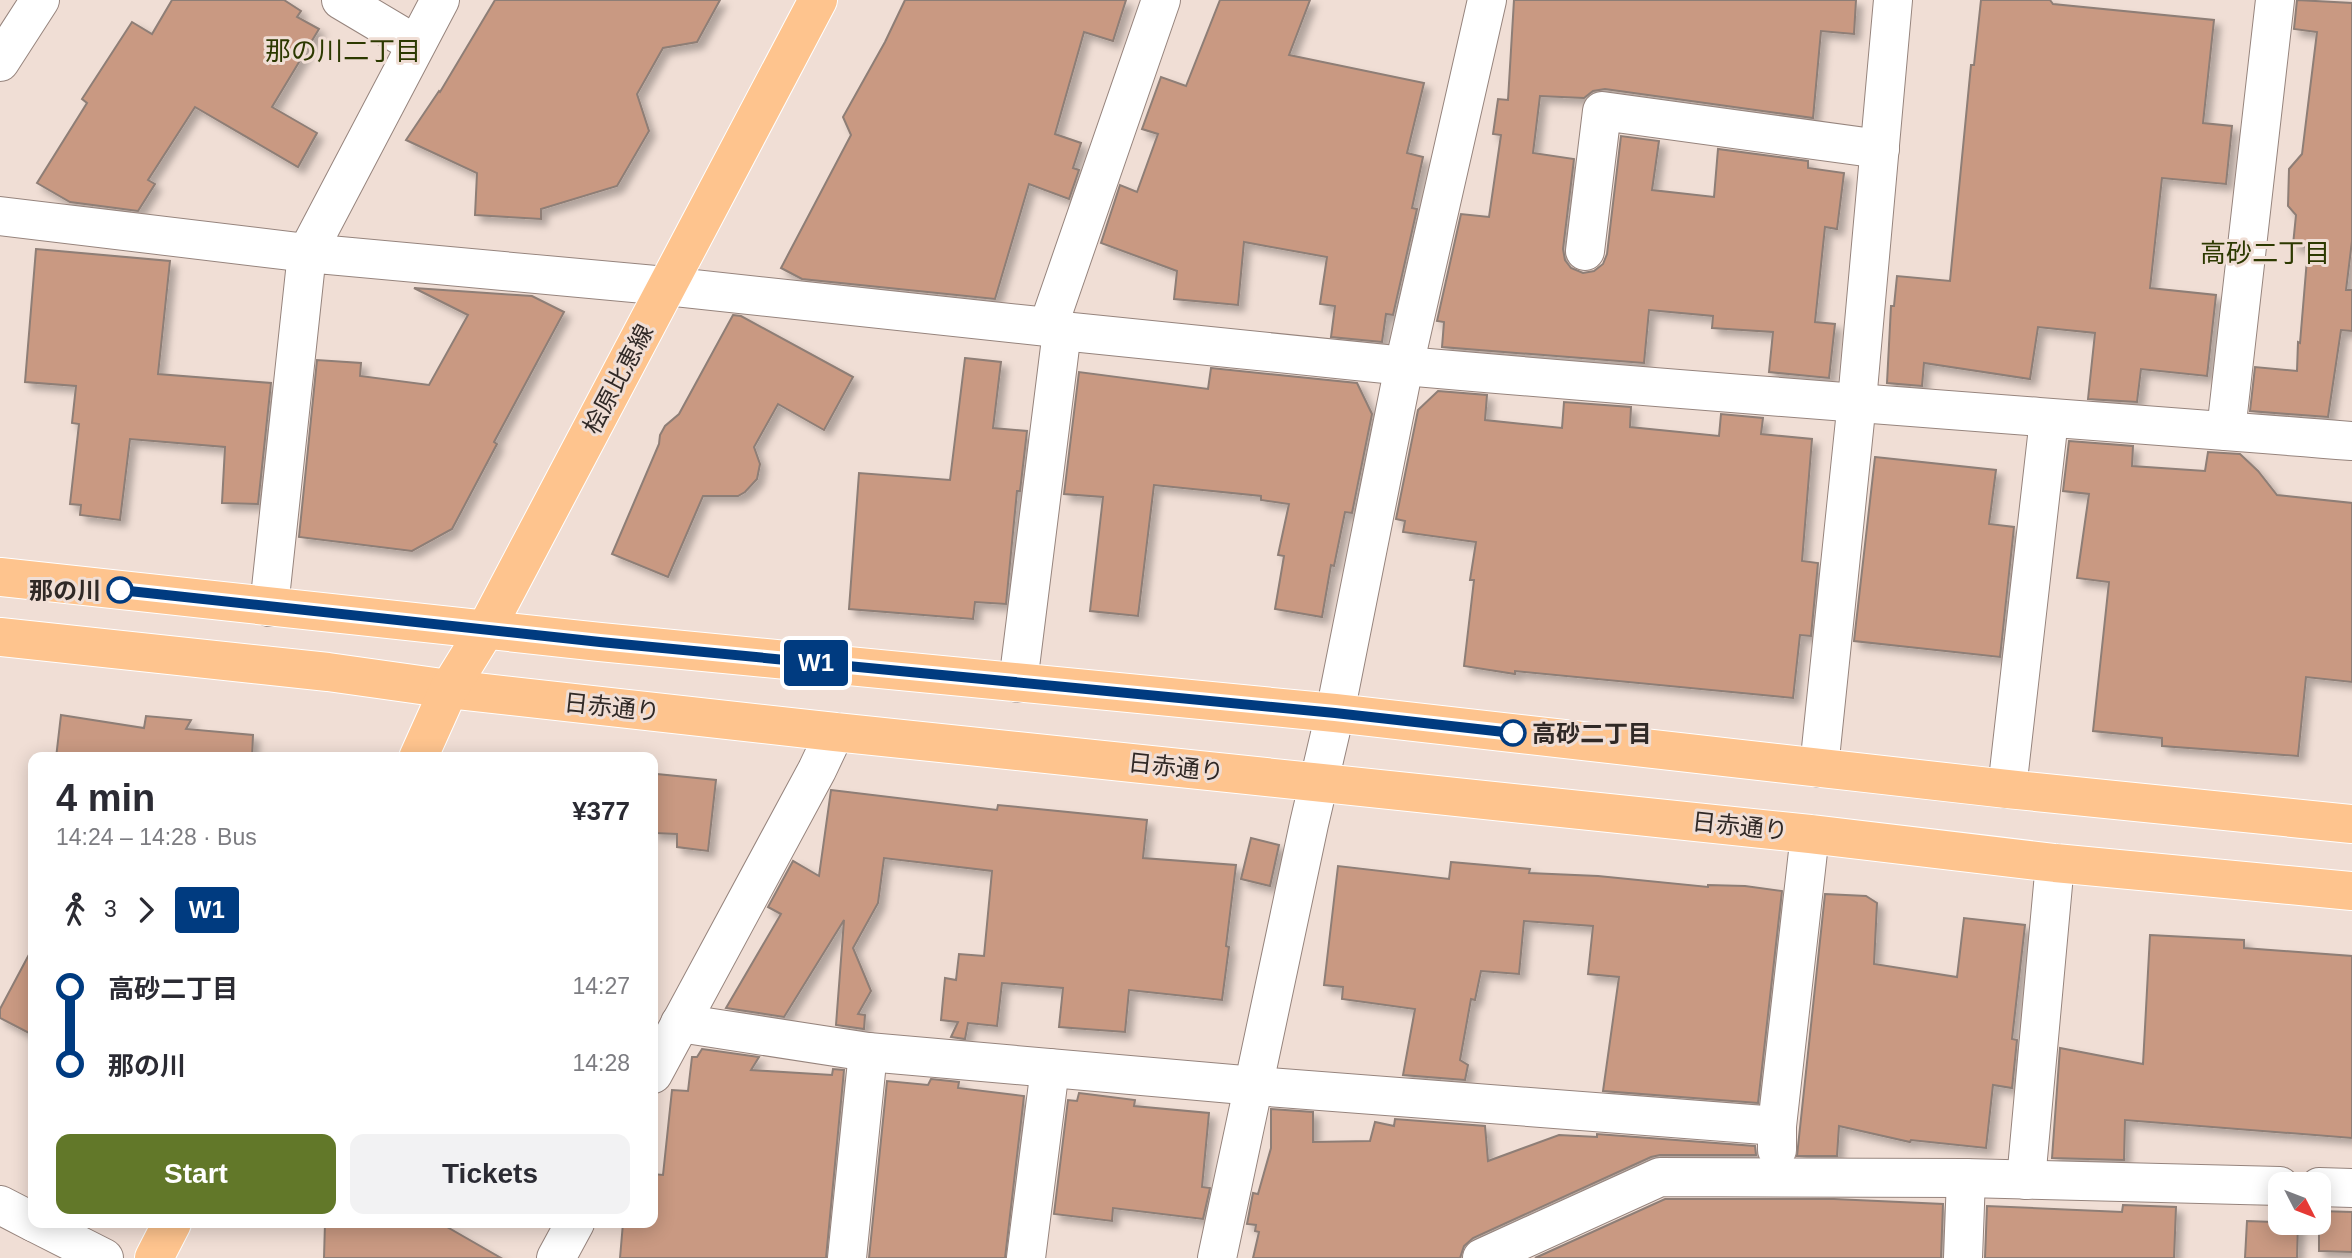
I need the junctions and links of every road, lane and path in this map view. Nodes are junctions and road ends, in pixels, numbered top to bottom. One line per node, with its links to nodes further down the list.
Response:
1 (40, 0): 10 (street)
2 (341, 0): 9 (street)
3 (440, 0): 9 (street)
4 (818, 0): 15 (main road, 桧原比恵線)
5 (1161, 0): 16 (street)
6 (1487, 0): 17 (street)
7 (1893, 0): 11 (street)
8 (2275, 0): 20 (street)
9 (415, 44): 14 (street)
10 (0, 62)
11 (1880, 149): 13 (street); 18 (street)
12 (0, 216): 14 (street)
13 (1585, 251)
14 (307, 254): 15 (street); 23 (street)
15 (666, 286): 16 (street); 24 (main road, 桧原比恵線)
16 (1055, 329): 17 (street); 26 (street)
17 (1404, 366): 18 (street); 28 (street)
18 (1857, 401): 19 (street); 31 (street)
19 (2049, 419): 20 (street); 33 (street)
20 (2226, 431): 21 (street)
21 (2352, 441)
22 (0, 577): 23 (main road)
23 (269, 607): 24 (main road)
24 (486, 629): 26 (main road); 27 (main road, 桧原比恵線)
25 (0, 637): 27 (main road, 日赤通り)
26 (1018, 683): 28 (main road)
27 (449, 689): 29 (main road, 日赤通り); 30 (main road, 桧原比恵線)
28 (1335, 713): 31 (main road); 32 (street)
29 (835, 732): 32 (main road, 日赤通り); 38 (street)
30 (421, 752)
31 (1819, 768): 33 (main road)
32 (1318, 782): 35 (main road, 日赤通り); 42 (street)
33 (2007, 789): 34 (main road)
34 (2352, 824)
35 (1810, 834): 36 (main road, 日赤通り); 43 (street)
36 (2055, 863): 37 (main road, 日赤通り); 46 (street)
37 (2352, 891)
38 (680, 1023): 39 (street); 40 (street)
39 (868, 1052): 41 (street); 58 (street)
40 (658, 1065)
41 (1050, 1068): 42 (street); 59 (street)
42 (1255, 1086): 43 (street); 60 (street)
43 (1777, 1126): 44 (street)
44 (1777, 1176): 45 (street); 61 (street)
45 (1966, 1178): 46 (street); 62 (street)
46 (2026, 1180): 47 (street)
47 (2268, 1186)
48 (2331, 1187): 49 (street)
49 (2352, 1188)
50 (0, 1205): 51 (street)
51 (28, 1220)
52 (44, 1228): 55 (street)
53 (169, 1228): 56 (main road)
54 (572, 1228): 57 (street)
55 (104, 1258)
56 (154, 1258)
57 (556, 1258)
58 (847, 1258)
59 (1026, 1258)
60 (1217, 1258)
61 (1482, 1258)
62 (1963, 1258)

